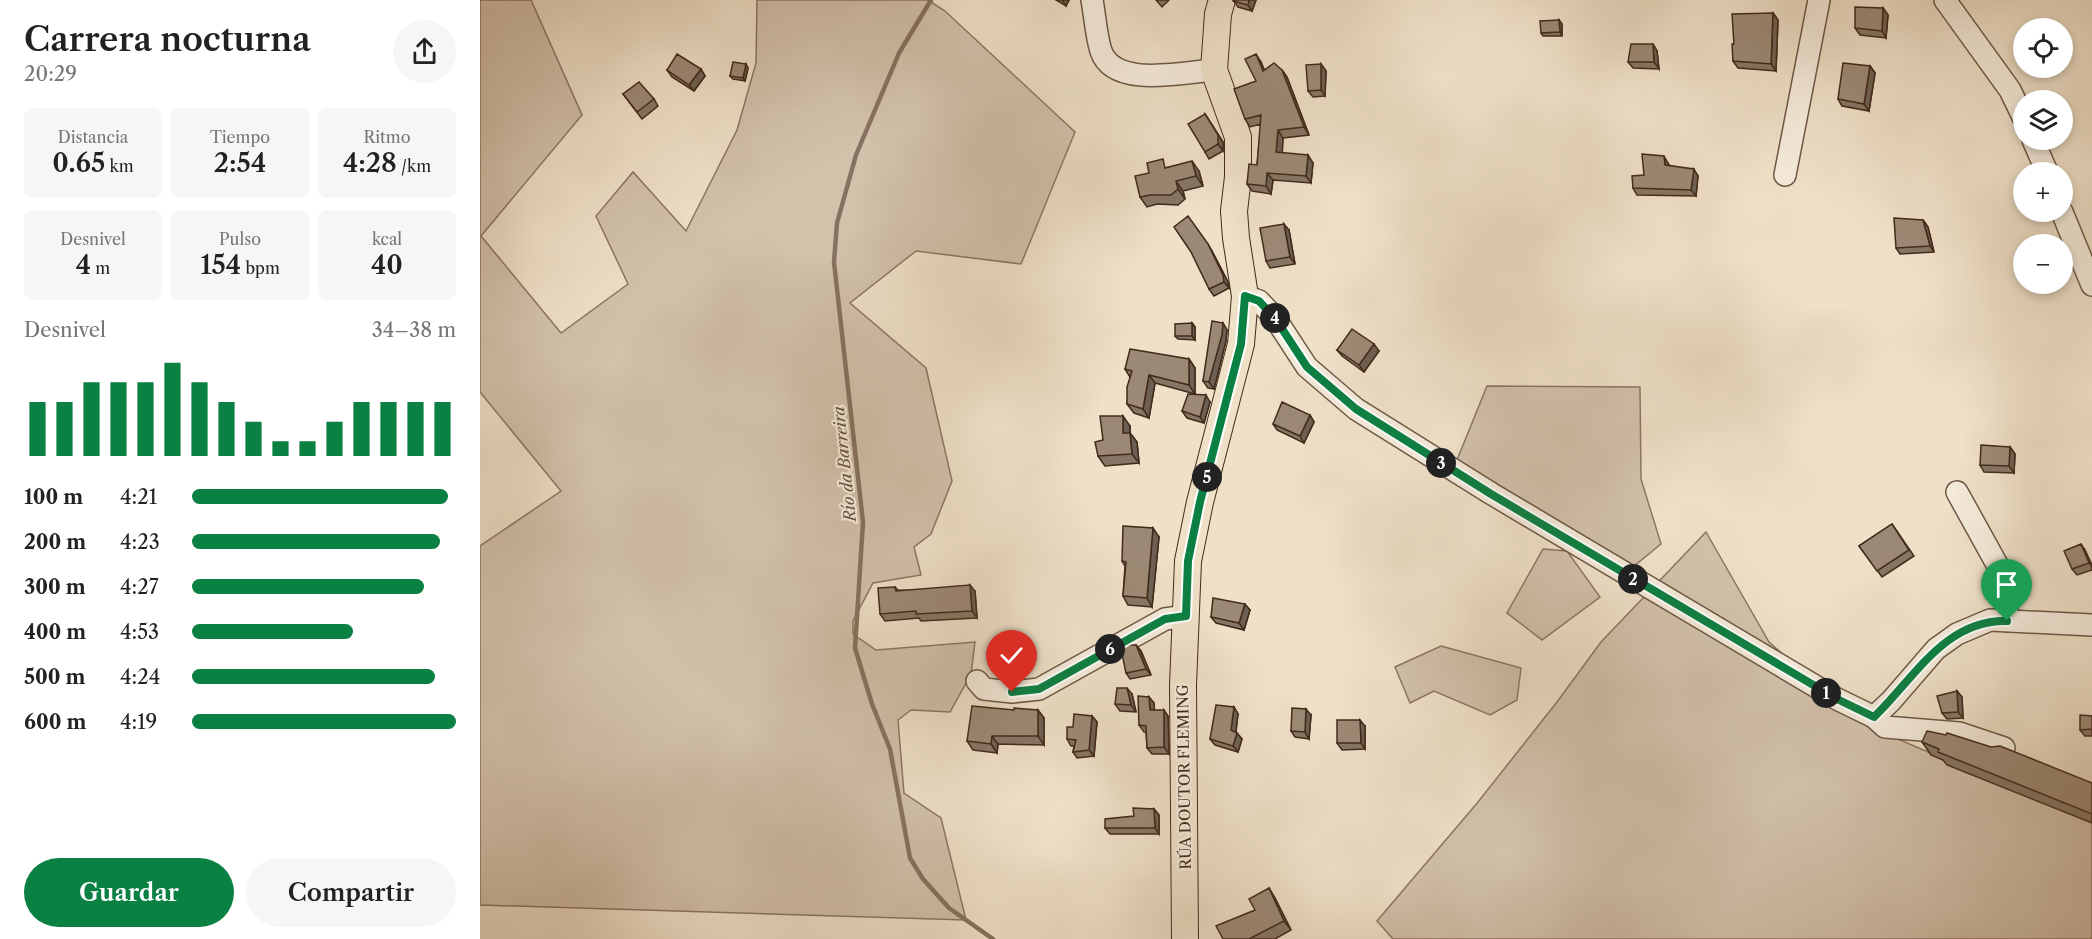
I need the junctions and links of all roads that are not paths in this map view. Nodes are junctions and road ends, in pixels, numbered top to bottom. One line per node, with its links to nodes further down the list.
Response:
1 (1092, 0): 5 (street)
2 (1222, 0): 5 (main road, RÚA DOUTOR FLEMING)
3 (1819, 0): 7 (street)
4 (1945, 0): 6 (street)
5 (1214, 70): 10 (main road, RÚA DOUTOR FLEMING)
6 (2013, 96)
7 (1785, 175)
8 (2066, 222): 9 (street)
9 (2092, 285)
10 (1245, 296): 12 (main road, RÚA DOUTOR FLEMING); 16 (street)
11 (1958, 492): 13 (street)
12 (1186, 616): 15 (street); 18 (main road, RÚA DOUTOR FLEMING)
13 (2007, 621): 14 (street); 16 (street)
14 (2092, 625)
15 (977, 681)
16 (1874, 717): 17 (street)
17 (2004, 748)
18 (1185, 939)

